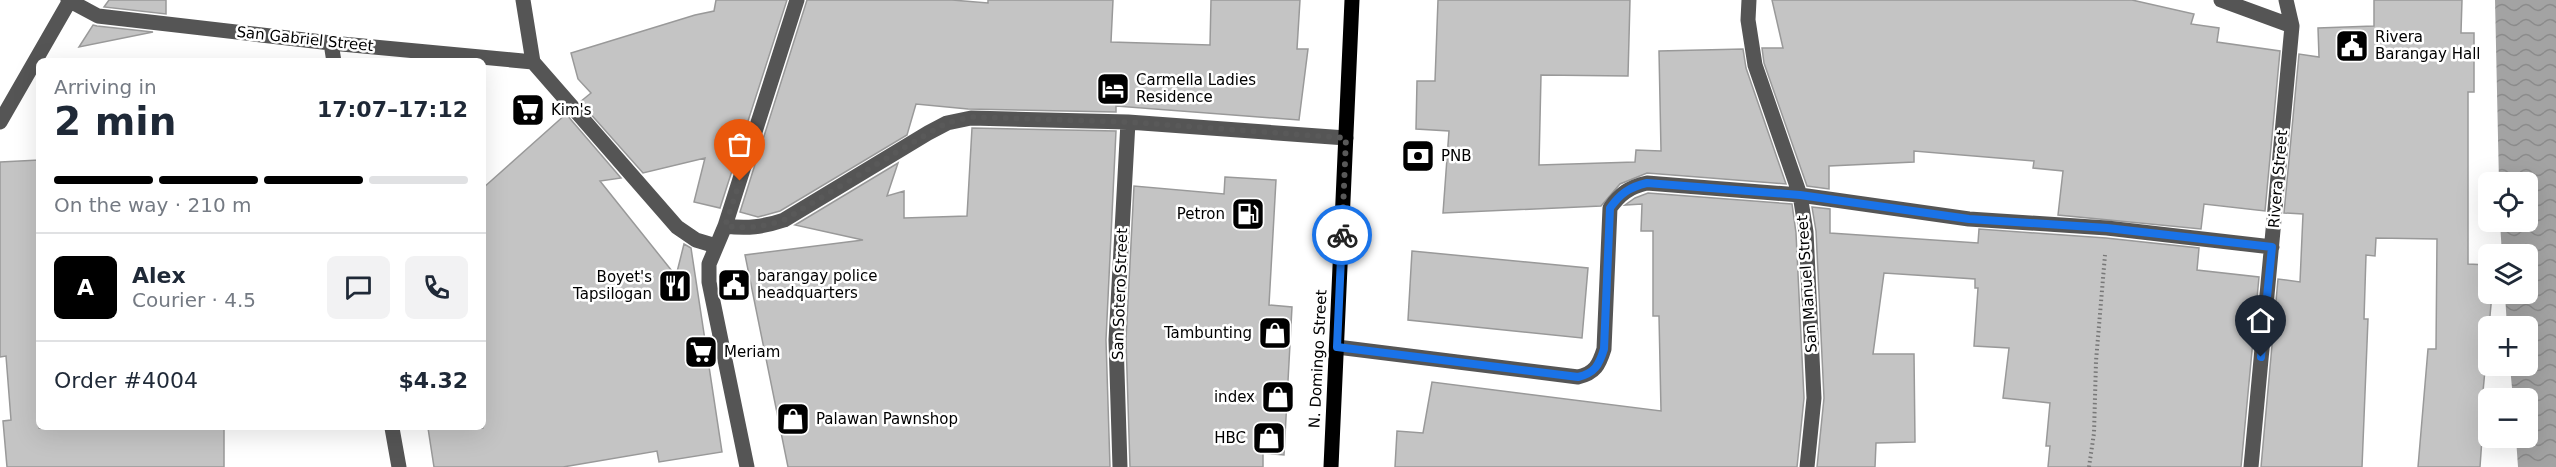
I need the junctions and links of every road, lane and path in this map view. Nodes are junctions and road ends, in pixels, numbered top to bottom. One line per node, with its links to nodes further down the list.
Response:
1 (523, 0): 11 (street)
2 (797, 0): 16 (street)
3 (1352, 0): 14 (main road, N. Domingo Street)
4 (1749, 0): 15 (street, San Manuel Street)
5 (2221, 0): 8 (street)
6 (2286, 0): 8 (street, Rivera Street)
7 (68, 1): 9 (street, San Gabriel Street); 12 (street)
8 (2292, 26): 19 (street, Rivera Street)
9 (331, 43): 10 (street); 11 (street, San Gabriel Street)
10 (333, 58)
11 (533, 62): 18 (street)
12 (0, 122)
13 (1128, 122): 14 (street); 16 (street); 24 (street, San Sotero Street)
14 (1346, 138): 20 (main road, N. Domingo Street)
15 (1800, 195): 17 (street); 20 (street); 26 (street, San Manuel Street)
16 (725, 226): 18 (street)
17 (2107, 228): 19 (street); 27 (path)
18 (716, 246): 23 (street)
19 (2272, 247): 28 (street, Rivera Street)
20 (1337, 347): 25 (main road, N. Domingo Street)
21 (392, 430): 22 (street)
22 (399, 467)
23 (747, 467)
24 (1120, 467)
25 (1331, 467)
26 (1807, 467)
27 (2089, 467)
28 (2251, 467)

